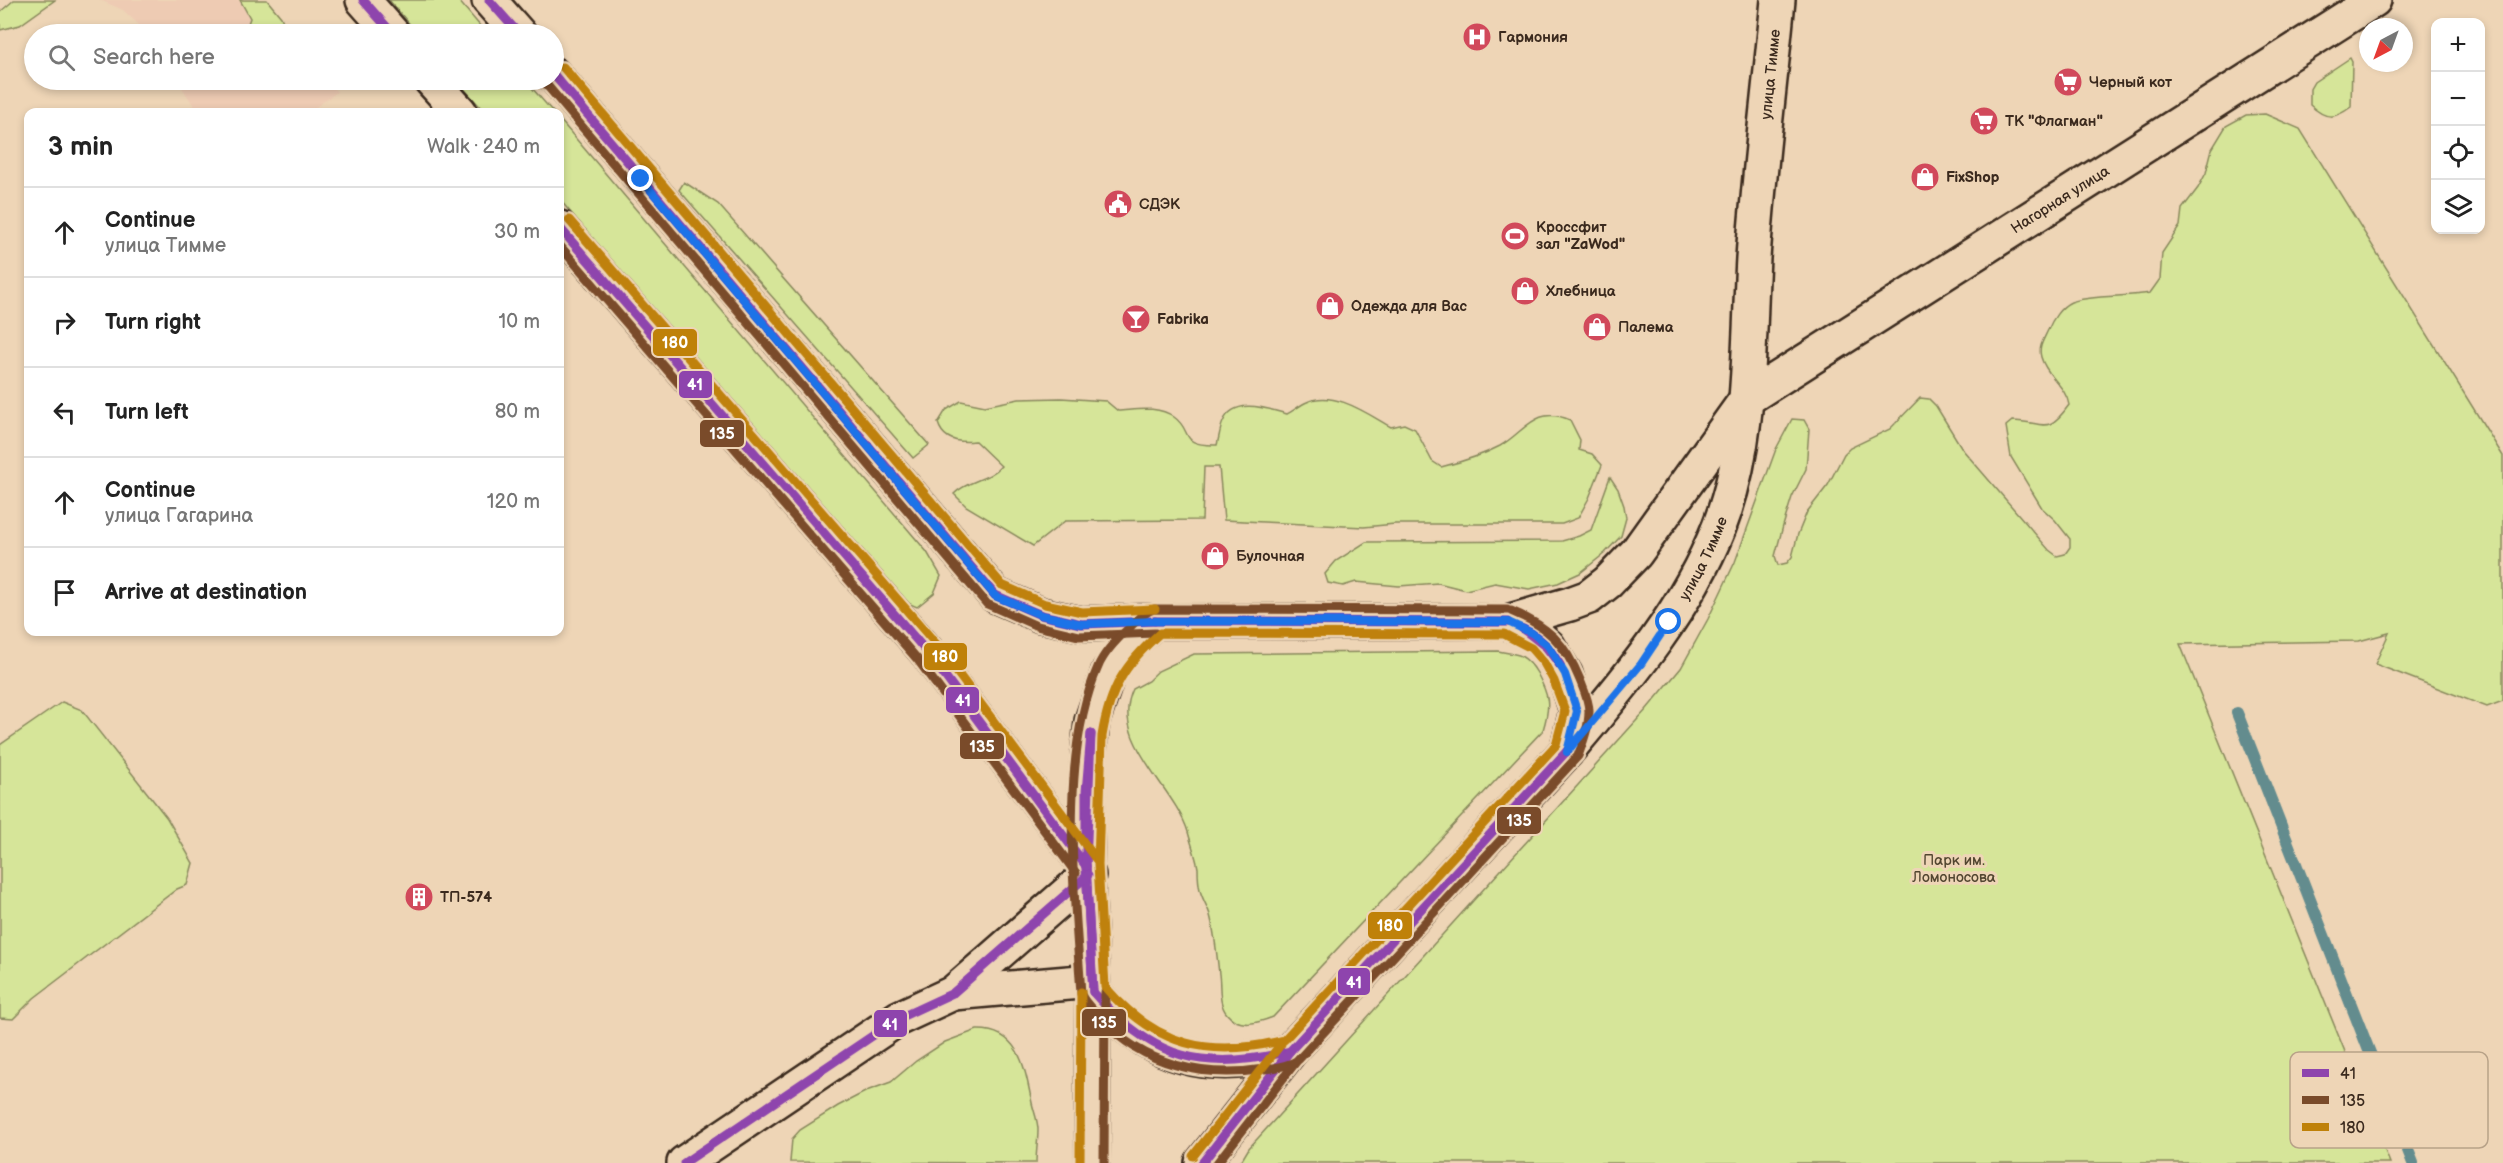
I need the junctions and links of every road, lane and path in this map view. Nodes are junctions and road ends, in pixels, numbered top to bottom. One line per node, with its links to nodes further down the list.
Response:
1 (363, 0): 5 (main road)
2 (489, 0): 6 (main road)
3 (1778, 0): 11 (main road, улица Тимме)
4 (2374, 0): 11 (main road, Нагорная улица)
5 (384, 24)
6 (510, 24)
7 (564, 87): 12 (main road)
8 (440, 90): 9 (main road)
9 (456, 108)
10 (564, 233): 15 (main road)
11 (1746, 399): 13 (main road); 14 (main road, улица Тимме)
12 (1155, 621): 13 (main road); 15 (main road)
13 (1508, 622): 14 (main road)
14 (1567, 752): 18 (main road, улица Тимме)
15 (1087, 870): 16 (main road); 17 (main road)
16 (1092, 986): 17 (main road); 18 (main road); 20 (main road)
17 (953, 993): 19 (main road)
18 (1290, 1051): 21 (main road, улица Тимме)
19 (684, 1163)
20 (1092, 1163)
21 (1202, 1163)

